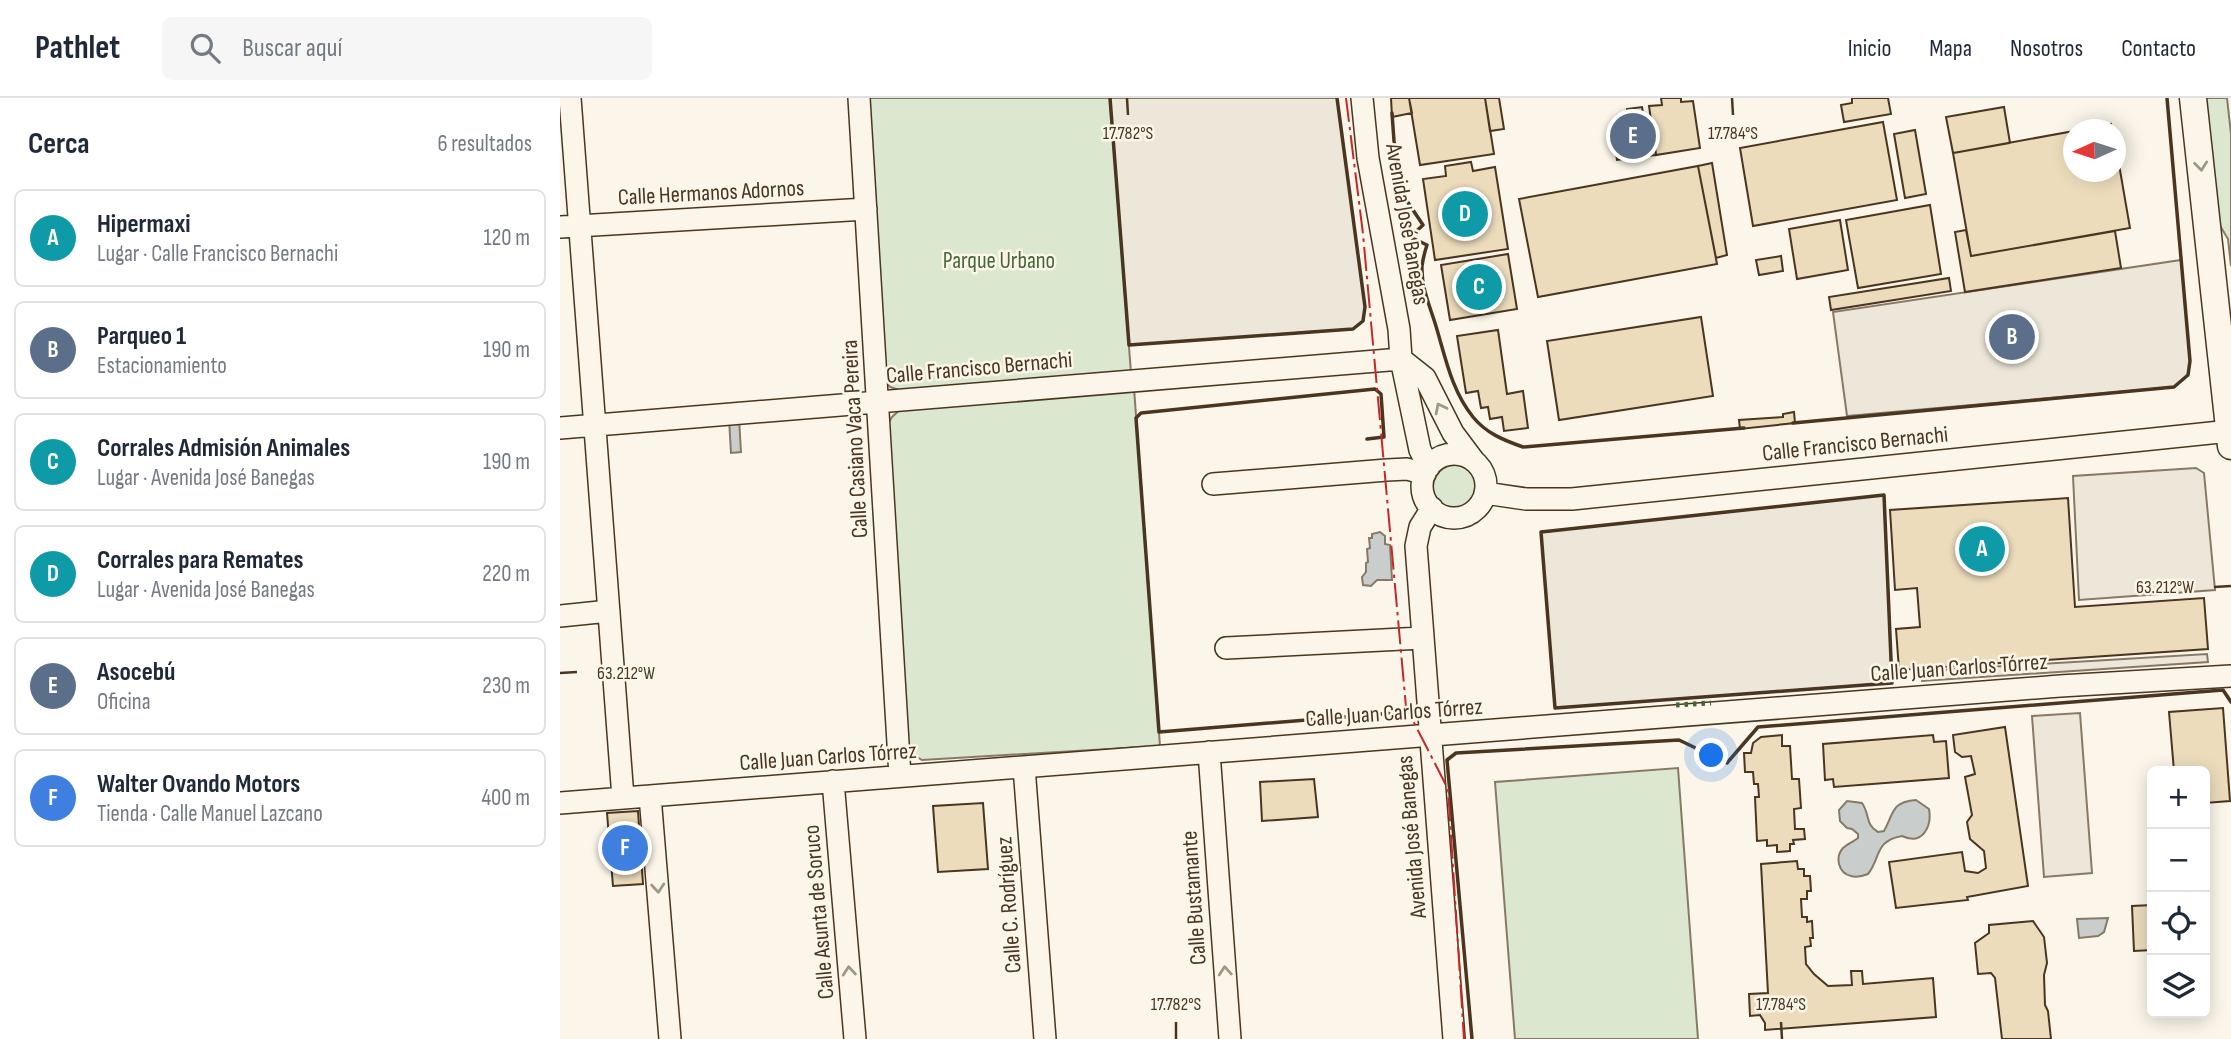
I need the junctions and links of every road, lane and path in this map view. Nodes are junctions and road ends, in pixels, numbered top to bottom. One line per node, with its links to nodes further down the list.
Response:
1 (570, 98): 6 (street)
2 (859, 98): 5 (street, Calle Casiano Vaca Pereira)
3 (1362, 98): 8 (street, Avenida José Banegas)
4 (2193, 98): 7 (main road, one-way to 7)
5 (866, 209): 6 (street, Calle Hermanos Adornos); 9 (street, Calle Casiano Vaca Pereira)
6 (570, 226): 10 (street)
7 (2223, 295): 12 (main road)
8 (1401, 359): 9 (street, Calle Francisco Bernachi); 13 (street, one-way to 8); 14 (street, Avenida José Banegas)
9 (878, 402): 10 (street, Calle Francisco Bernachi); 26 (street, Calle Casiano Vaca Pereira)
10 (595, 425): 11 (street, Calle Francisco Bernachi); 18 (street)
11 (560, 428)
12 (2230, 439): 16 (street, Calle Francisco Bernachi)
13 (1475, 461): 14 (street); 16 (street)
14 (1427, 471): 15 (street); 17 (street)
15 (1213, 484)
16 (1485, 493): 17 (street)
17 (1432, 508): 20 (street, Avenida José Banegas)
18 (609, 611): 19 (street); 29 (street)
19 (560, 616)
20 (1422, 638): 21 (street); 23 (street, Avenida José Banegas)
21 (1226, 648)
22 (2231, 676): 23 (street, Calle Juan Carlos Tórrez)
23 (1429, 737): 24 (street, Calle Juan Carlos Tórrez); 35 (street, Avenida José Banegas)
24 (1209, 752): 25 (street, Calle Juan Carlos Tórrez); 34 (street, Calle Bustamante, one-way to 24)
25 (1024, 767): 26 (street, Calle Juan Carlos Tórrez); 33 (street, Calle C. Rodríguez)
26 (900, 776): 27 (street, Calle Juan Carlos Tórrez)
27 (833, 781): 28 (street, Calle Juan Carlos Tórrez); 32 (street, Calle Asunta de Soruco, one-way to 27)
28 (650, 796): 29 (street, Calle Juan Carlos Tórrez); 31 (street, one-way to 31)
29 (623, 798): 30 (street, Calle Juan Carlos Tórrez)
30 (560, 803)
31 (670, 1039)
32 (855, 1039)
33 (1045, 1039)
34 (1230, 1039)
35 (1454, 1039)

